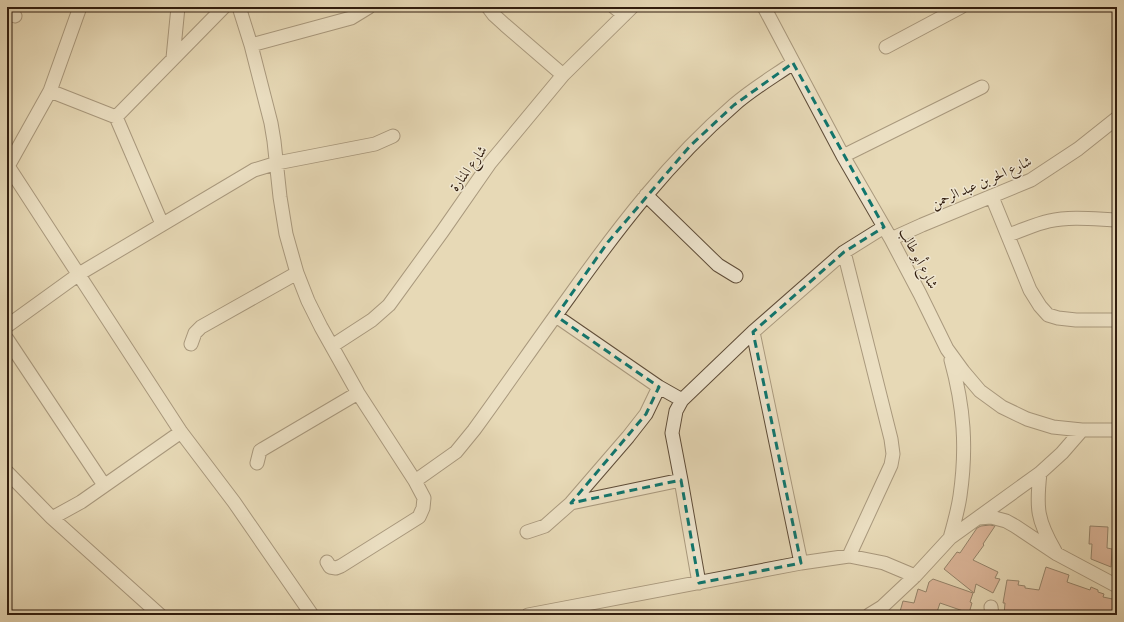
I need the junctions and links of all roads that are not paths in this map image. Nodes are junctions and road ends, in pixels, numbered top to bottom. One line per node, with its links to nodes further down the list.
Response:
1 (80, 7): 17 (street)
2 (178, 7): 13 (street)
3 (224, 7): 13 (street)
4 (240, 7): 11 (street)
5 (370, 7): 11 (street)
6 (488, 7): 15 (street)
7 (764, 7): 14 (street, شارع أبو طالب)
8 (960, 7): 10 (street)
9 (623, 10): 15 (street, شارع المنارة)
10 (937, 12): 12 (street)
11 (251, 45): 22 (street)
12 (886, 47)
13 (173, 58): 18 (street)
14 (793, 63): 21 (street, شارع أبو طالب); 24 (street)
15 (563, 75): 41 (street, شارع المنارة)
16 (982, 87): 21 (street)
17 (50, 91): 18 (street); 23 (street)
18 (116, 117): 27 (street)
19 (1117, 118): 25 (street, شارع الحر بن عبد الرحمن)
20 (393, 136): 22 (street)
21 (843, 156): 28 (street, شارع أبو طالب)
22 (277, 164): 27 (street); 32 (street)
23 (8, 167): 33 (street)
24 (646, 195): 34 (street); 35 (street)
25 (992, 197): 29 (street); 30 (street, شارع الحر بن عبد الرحمن)
26 (1117, 220): 29 (street)
27 (162, 224): 33 (street)
28 (884, 227): 30 (street, شارع أبو طالب); 31 (street)
29 (1008, 235): 36 (street)
30 (891, 239): 42 (street, شارع أبو طالب)
31 (844, 252): 38 (street); 61 (street)
32 (297, 273): 40 (street); 41 (street)
33 (79, 274): 37 (street); 48 (street)
34 (736, 276)
35 (556, 316): 43 (street); 53 (street)
36 (1117, 320)
37 (7, 326)
38 (753, 332): 45 (street); 63 (street)
39 (7, 339): 54 (street)
40 (191, 344)
41 (332, 346): 44 (street)
42 (947, 349): 46 (street, شارع أبو طالب); 59 (street)
43 (660, 387): 45 (street); 55 (street)
44 (358, 393): 49 (street); 53 (street)
45 (682, 400): 52 (street)
46 (1082, 430): 47 (street, شارع أبو طالب); 51 (street)
47 (1117, 430)
48 (181, 432): 54 (street); 68 (street)
49 (257, 463)
50 (7, 472): 56 (street)
51 (1040, 473): 57 (street); 60 (street)
52 (681, 480): 55 (street); 65 (street)
53 (415, 481): 62 (street)
54 (104, 485): 56 (street)
55 (571, 503): 58 (street)
56 (52, 518): 67 (street)
57 (979, 518): 59 (street); 60 (street)
58 (527, 532)
59 (950, 538): 64 (street)
60 (1057, 554): 66 (street)
61 (849, 556): 63 (street); 64 (street)
62 (327, 562)
63 (801, 563): 65 (street)
64 (915, 576): 70 (street)
65 (699, 583): 69 (street)
66 (1117, 586)
67 (160, 615)
68 (312, 615)
69 (528, 615)
70 (870, 615)

